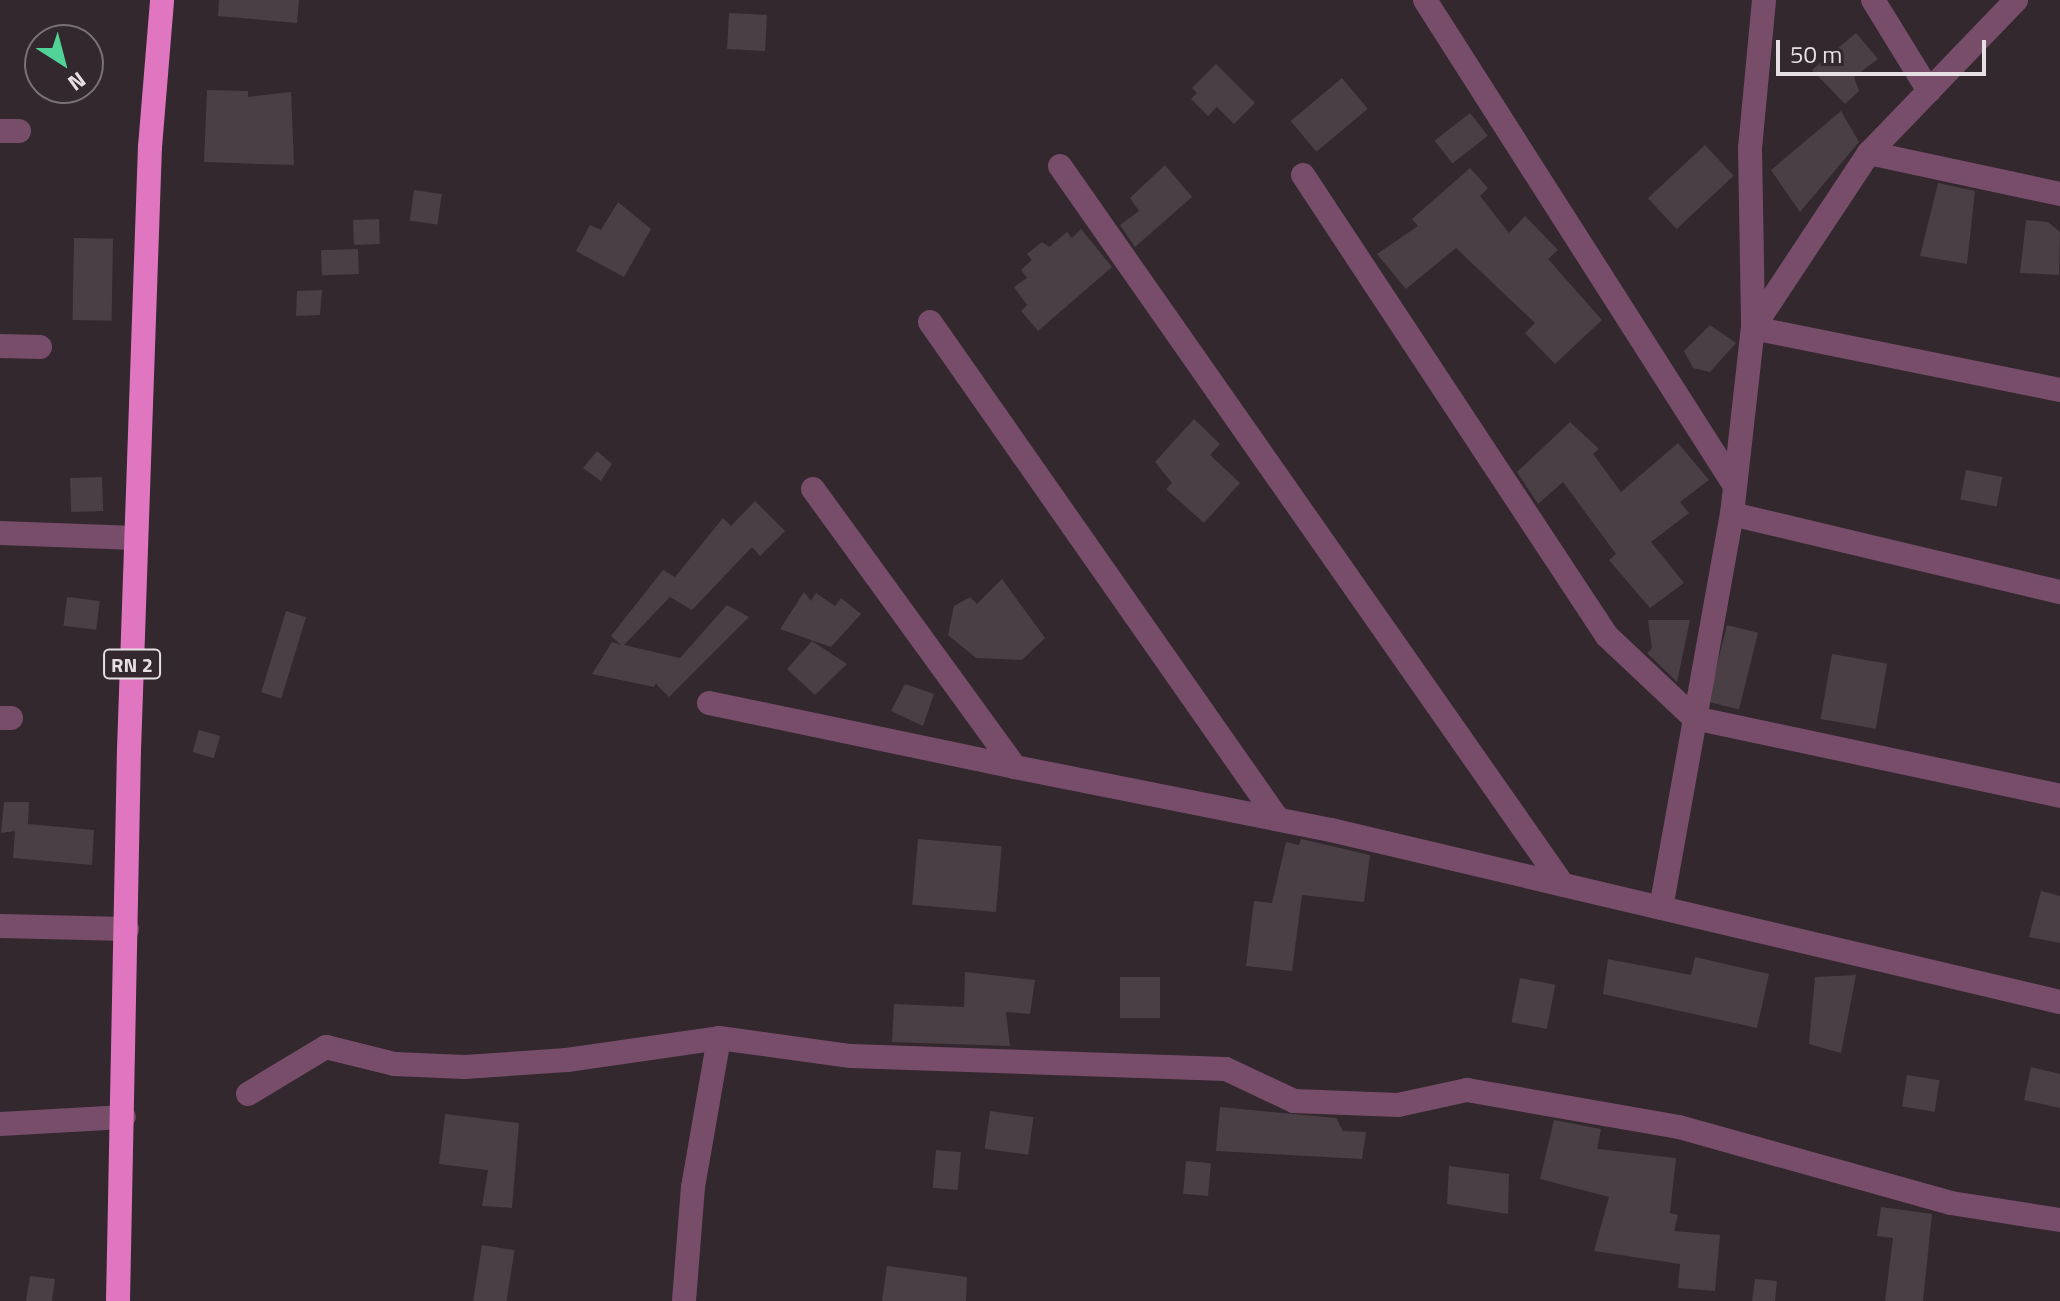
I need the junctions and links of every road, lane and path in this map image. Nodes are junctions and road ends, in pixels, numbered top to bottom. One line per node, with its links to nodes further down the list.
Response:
1 (162, 0): 20 (highway, RN 2)
2 (1425, 0): 16 (street)
3 (1764, 0): 12 (street)
4 (1873, 0): 6 (street)
5 (2016, 0): 6 (street)
6 (1929, 91): 7 (street)
7 (1869, 153): 10 (street); 12 (street)
8 (1060, 166): 27 (street)
9 (1303, 175): 23 (street)
10 (2060, 194)
11 (930, 322): 26 (street)
12 (1753, 328): 15 (street); 16 (street)
13 (0, 346): 14 (street)
14 (40, 347)
15 (2060, 390)
16 (1735, 486): 18 (street)
17 (813, 489): 24 (street)
18 (1732, 514): 21 (street); 23 (street)
19 (0, 533): 20 (street)
20 (136, 538): 30 (highway, RN 2)
21 (2060, 592)
22 (709, 703): 24 (street)
23 (1694, 718): 25 (street); 28 (street)
24 (1015, 767): 26 (street)
25 (2060, 796)
26 (1277, 818): 27 (street)
27 (1563, 885): 28 (street)
28 (1661, 908): 31 (street)
29 (0, 926): 30 (street)
30 (127, 929): 34 (highway, RN 2)
31 (2060, 1002)
32 (719, 1038): 33 (street); 36 (street); 38 (street)
33 (248, 1094)
34 (124, 1117): 35 (street); 37 (highway, RN 2)
35 (0, 1124)
36 (2060, 1220)
37 (118, 1301)
38 (684, 1301)

